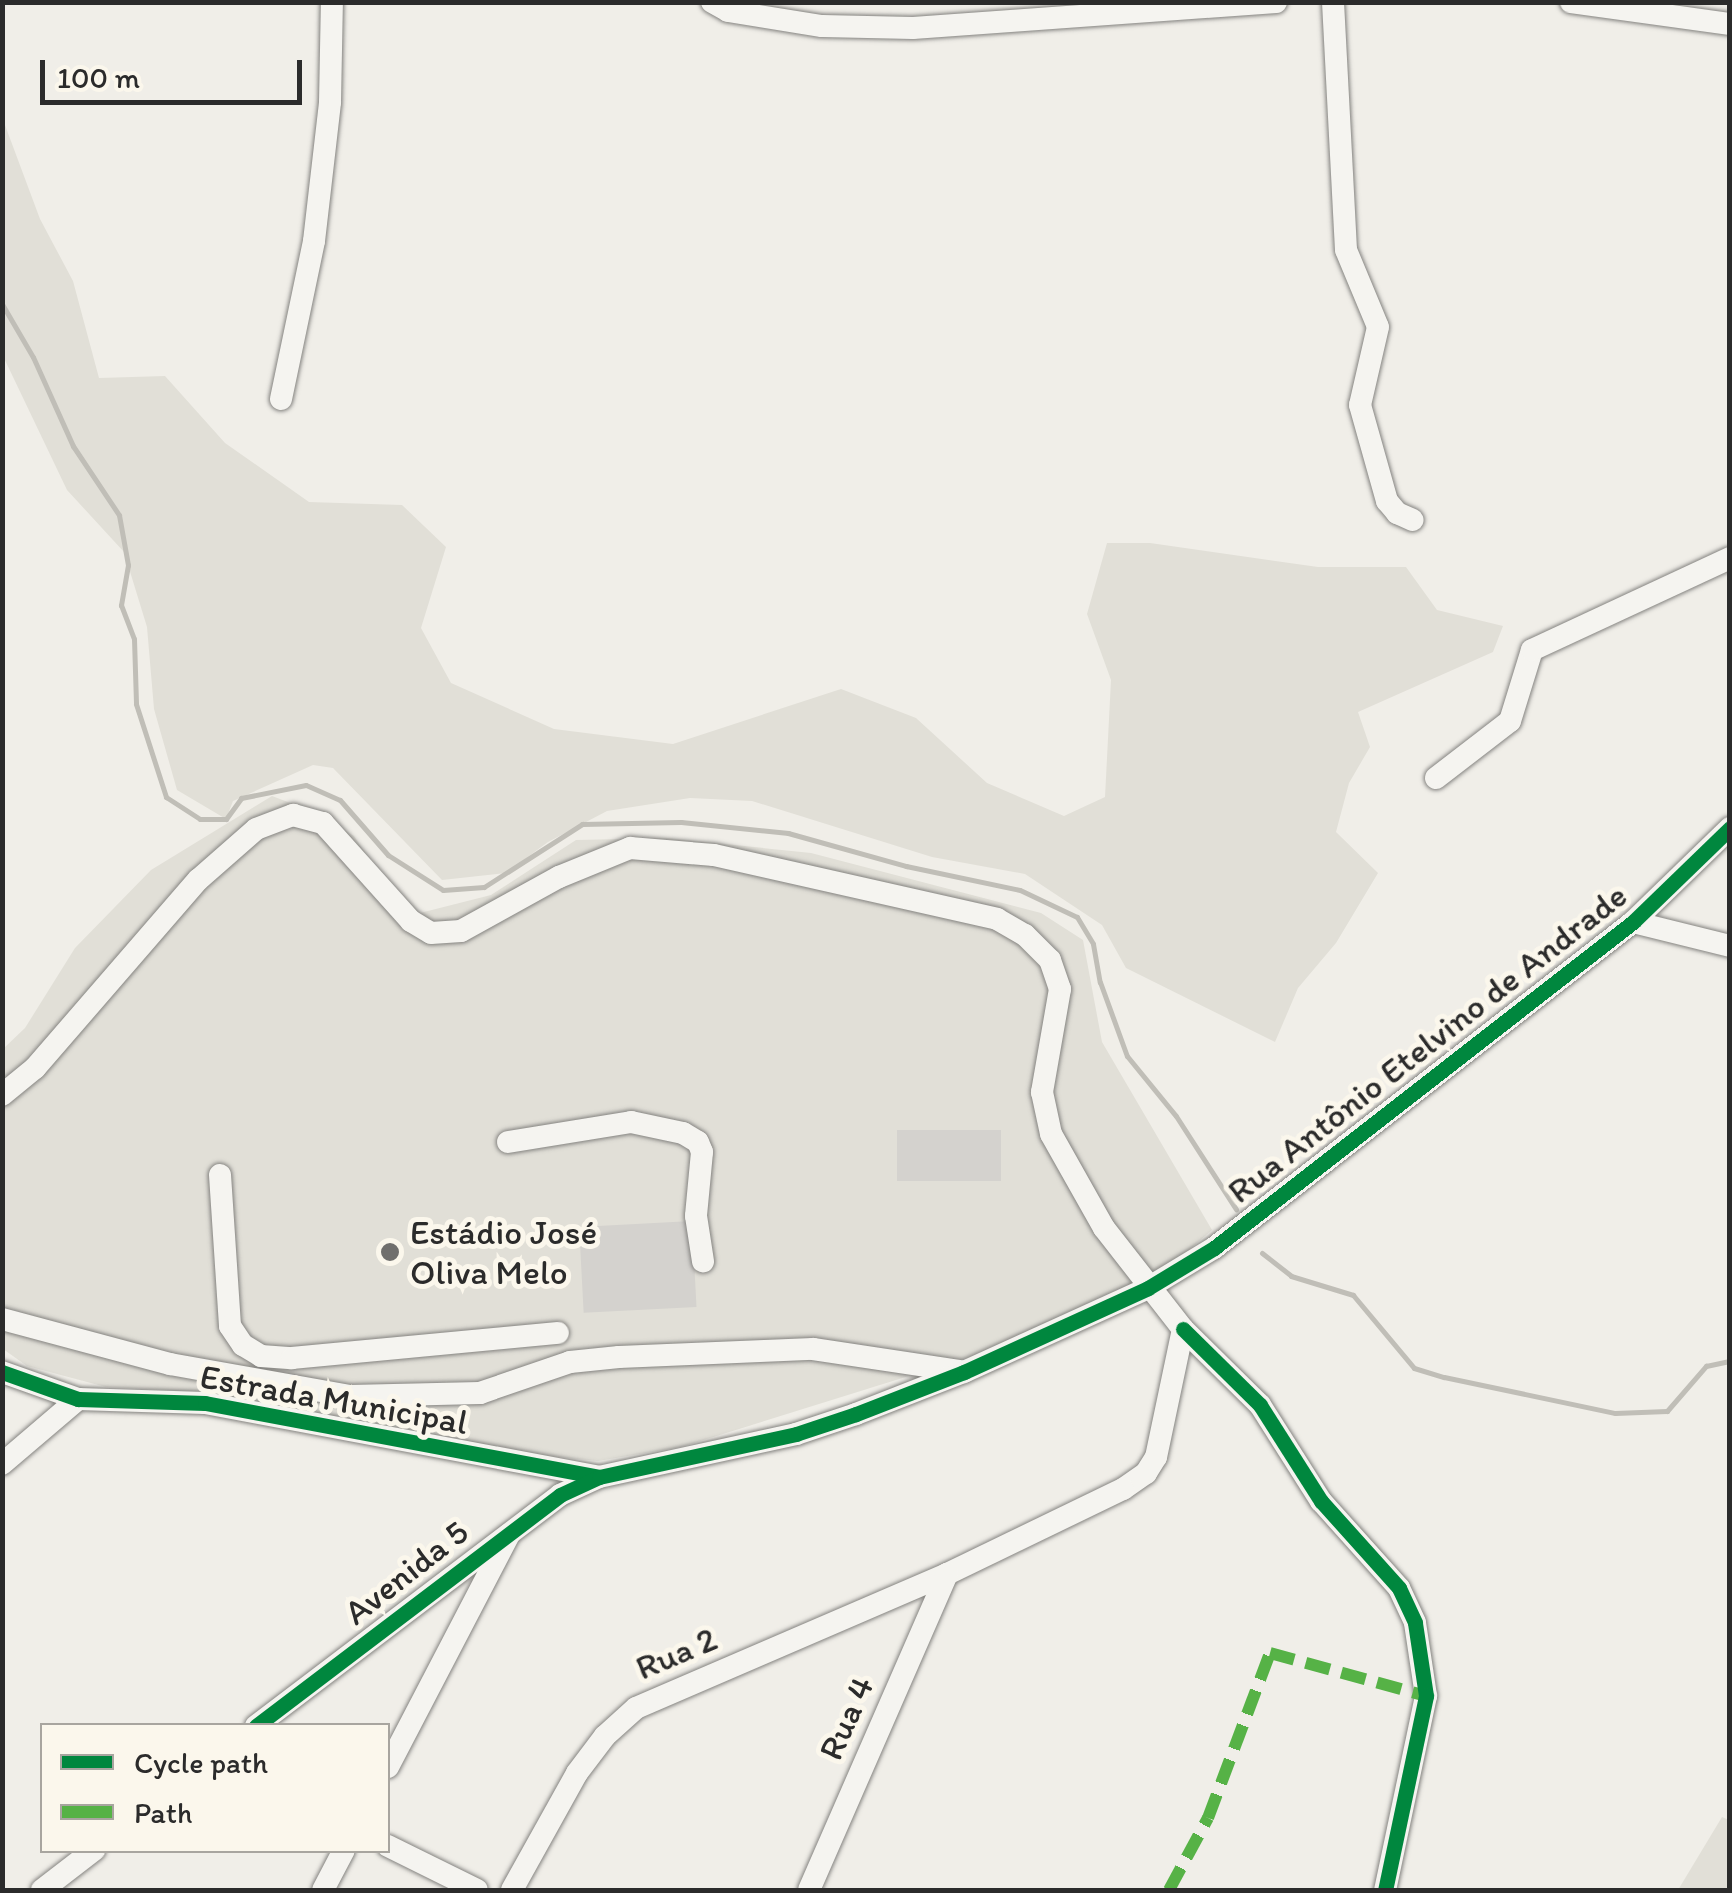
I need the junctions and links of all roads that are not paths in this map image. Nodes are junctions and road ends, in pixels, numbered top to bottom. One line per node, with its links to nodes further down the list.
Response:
1 (332, 2): 7 (street)
2 (712, 2): 3 (street)
3 (1276, 2)
4 (1333, 2): 8 (street)
5 (1571, 2): 6 (street)
6 (1730, 24)
7 (281, 398)
8 (1413, 520)
9 (1730, 558): 10 (street)
10 (1436, 778)
11 (1730, 828): 12 (street, Rua Antônio Etelvino de Andrade)
12 (1633, 922): 13 (street); 18 (street, Rua Antônio Etelvino de Andrade)
13 (1730, 946)
14 (2, 1095): 18 (street)
15 (508, 1142): 17 (street)
16 (220, 1174): 21 (street)
17 (703, 1261)
18 (1148, 1288): 20 (street); 23 (street, Rua Antônio Etelvino de Andrade)
19 (2, 1318): 23 (street)
20 (1183, 1329): 28 (street, Rua 2); 39 (street)
21 (558, 1334)
22 (2, 1372): 24 (street, Estrada Municipal)
23 (964, 1372): 26 (street, Rua Antônio Etelvino de Andrade)
24 (78, 1399): 25 (street); 26 (street, Estrada Municipal)
25 (2, 1464)
26 (599, 1477): 27 (street, Avenida 5)
27 (513, 1528): 29 (street, Avenida 5); 30 (street)
28 (947, 1574): 37 (street, Rua 2); 38 (street, Rua 4)
29 (260, 1723)
30 (390, 1762)
31 (390, 1847): 36 (street)
32 (90, 1853): 34 (street)
33 (342, 1853): 35 (street)
34 (42, 1890)
35 (324, 1890)
36 (477, 1890)
37 (512, 1890)
38 (809, 1890)
39 (1385, 1890)

